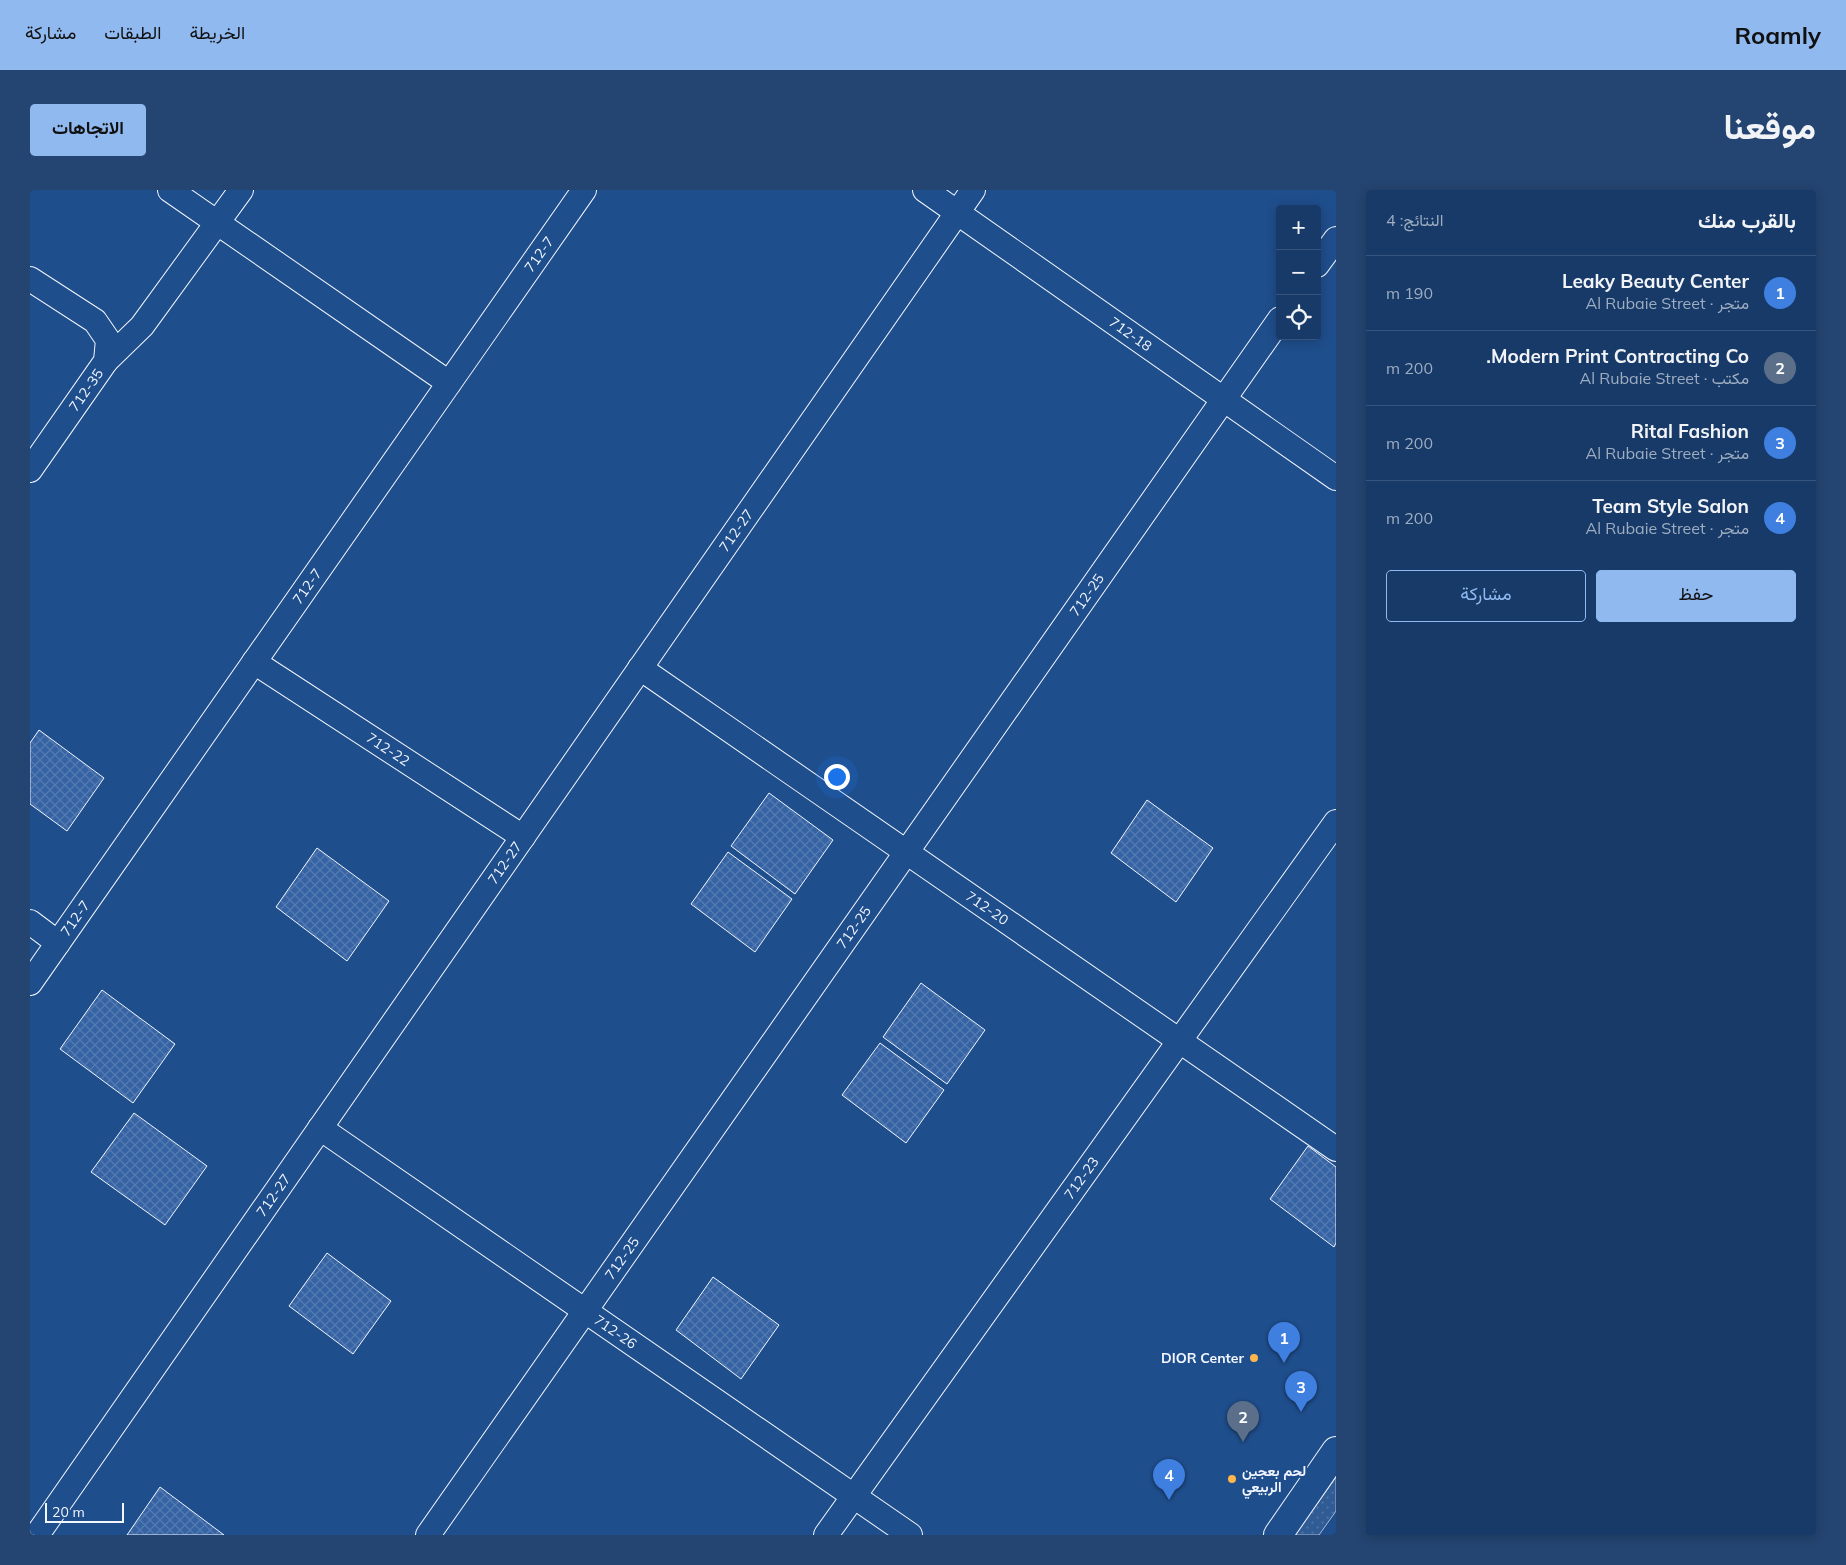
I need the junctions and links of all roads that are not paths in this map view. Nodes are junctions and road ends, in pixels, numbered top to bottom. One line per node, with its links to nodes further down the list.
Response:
1 (170, 190): 7 (street)
2 (241, 190): 7 (street)
3 (584, 190): 13 (street, 712-7)
4 (925, 190): 6 (street, 712-18)
5 (973, 190): 6 (street, 712-27)
6 (957, 212): 14 (street, 712-18); 18 (street, 712-27)
7 (217, 222): 12 (street); 13 (street)
8 (1336, 239): 9 (street)
9 (1321, 260)
10 (30, 279): 12 (street, 712-35)
11 (1276, 325): 14 (street, 712-25)
12 (106, 361): 15 (street, 712-35)
13 (449, 383): 17 (street, 712-7)
14 (1224, 399): 16 (street, 712-18); 21 (street, 712-25)
15 (30, 470)
16 (1336, 478)
17 (254, 662): 20 (street, 712-22); 23 (street, 712-7)
18 (640, 668): 20 (street, 712-27); 21 (street, 712-20)
19 (1336, 822): 25 (street, 712-23)
20 (523, 837): 26 (street, 712-27)
21 (906, 852): 25 (street, 712-20); 28 (street, 712-25)
22 (30, 922): 23 (street)
23 (58, 943): 24 (street, 712-7)
24 (30, 983)
25 (1179, 1041): 27 (street, 712-20); 30 (street, 712-23)
26 (320, 1128): 28 (street, 712-26); 31 (street, 712-27)
27 (1336, 1149)
28 (585, 1311): 30 (street, 712-26); 32 (street, 712-25)
29 (1336, 1451): 35 (street)
30 (853, 1496): 33 (street, 712-23); 34 (street, 712-26)
31 (38, 1535)
32 (428, 1535)
33 (826, 1535)
34 (910, 1535)
35 (1278, 1535)

